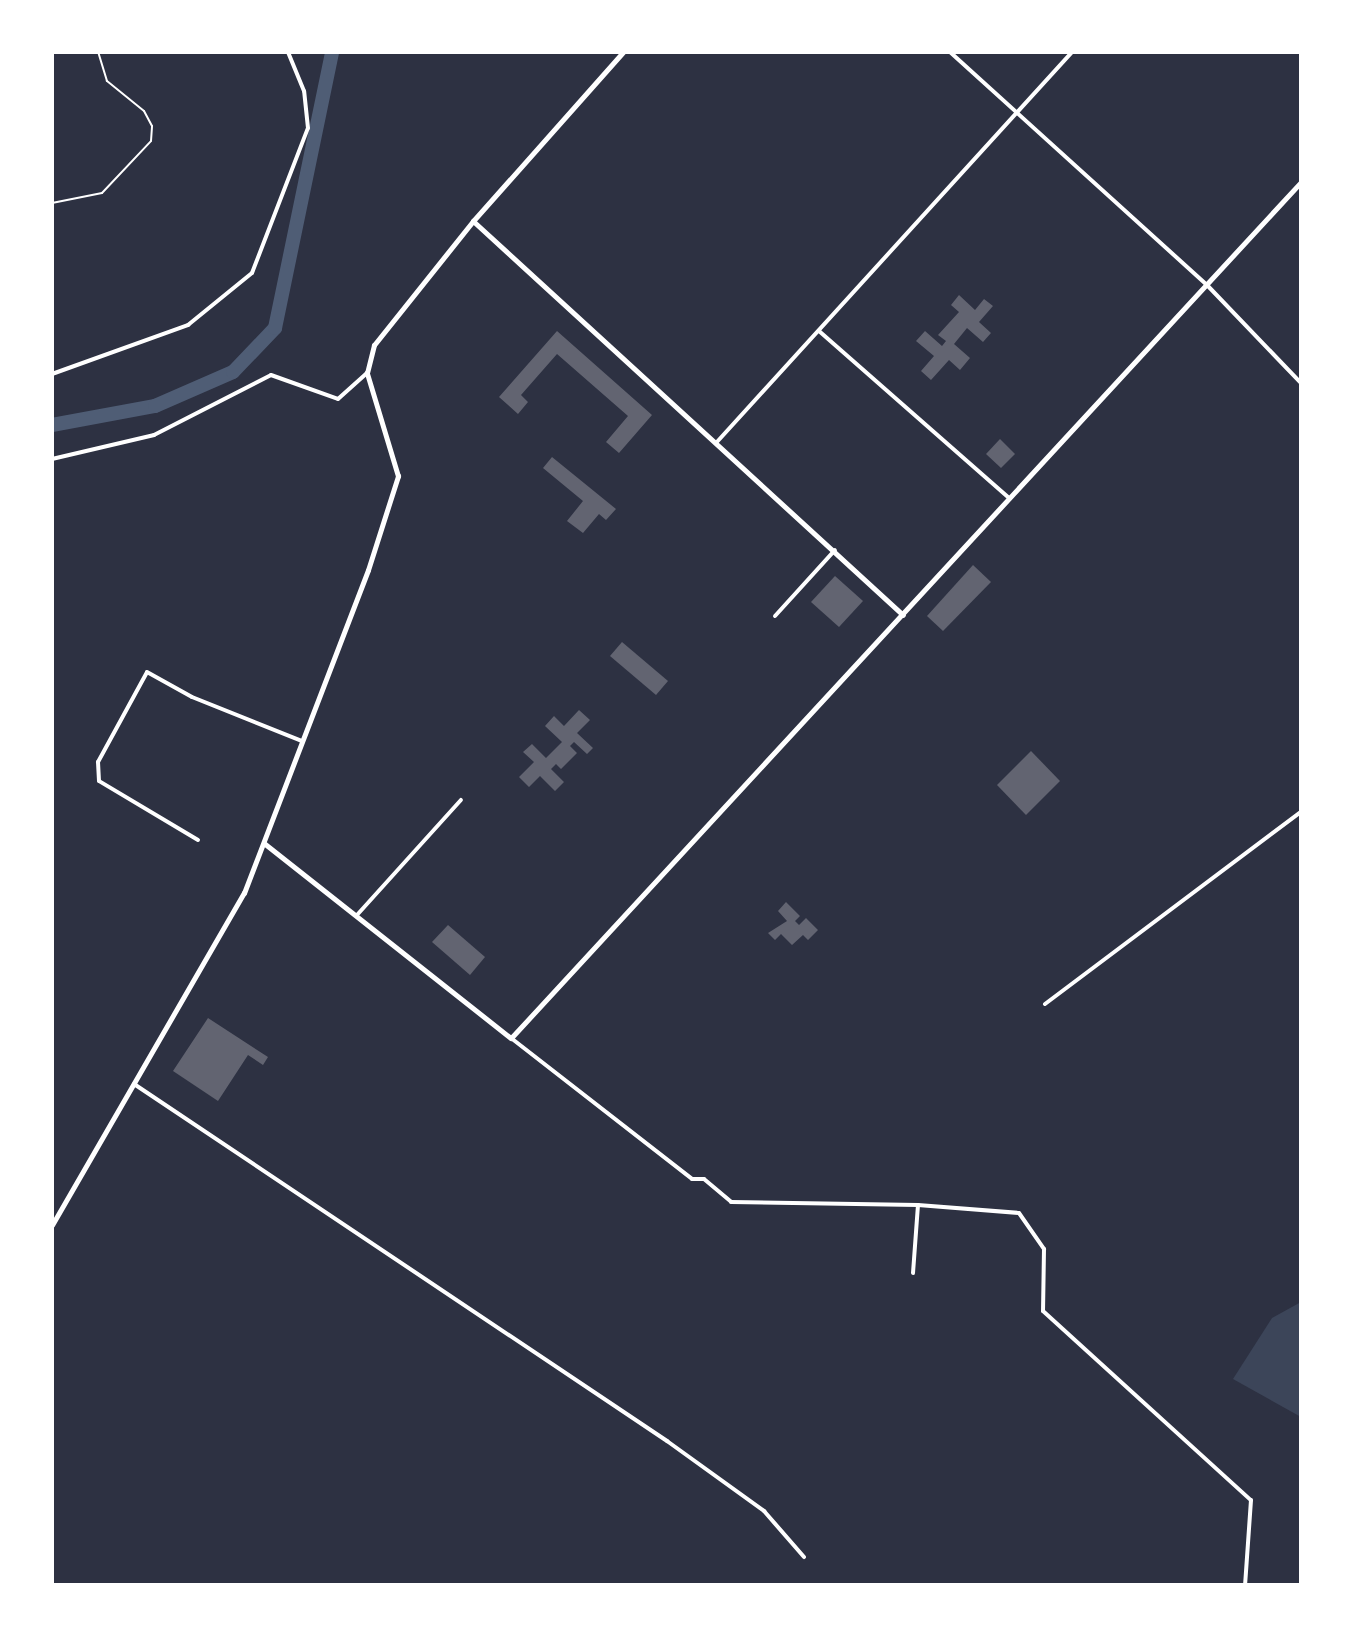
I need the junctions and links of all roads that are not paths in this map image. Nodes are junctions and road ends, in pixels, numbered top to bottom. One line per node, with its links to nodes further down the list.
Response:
1 (98, 52): 8 (lane)
2 (623, 52): 9 (main road)
3 (950, 52): 6 (street)
4 (1072, 52): 6 (street)
5 (285, 53): 13 (street)
6 (1017, 113): 10 (street); 11 (street)
7 (1301, 182): 10 (main road)
8 (52, 203)
9 (473, 221): 12 (main road); 15 (main road)
10 (1206, 284): 14 (street); 17 (main road)
11 (819, 331): 15 (street); 17 (street)
12 (367, 373): 16 (street); 21 (main road)
13 (52, 374)
14 (1301, 383)
15 (715, 445): 18 (main road)
16 (52, 459)
17 (1009, 498): 19 (main road)
18 (835, 550): 19 (main road); 20 (street)
19 (903, 615): 28 (main road)
20 (775, 616)
21 (302, 741): 24 (street); 25 (main road)
22 (461, 800): 26 (street)
23 (1301, 812): 27 (street)
24 (198, 840)
25 (265, 844): 26 (main road); 29 (main road)
26 (357, 915): 28 (main road)
27 (1045, 1004)
28 (511, 1038): 30 (street)
29 (132, 1083): 31 (main road); 33 (street)
30 (918, 1205): 32 (street); 34 (street)
31 (52, 1225)
32 (913, 1273)
33 (804, 1557)
34 (1245, 1585)

